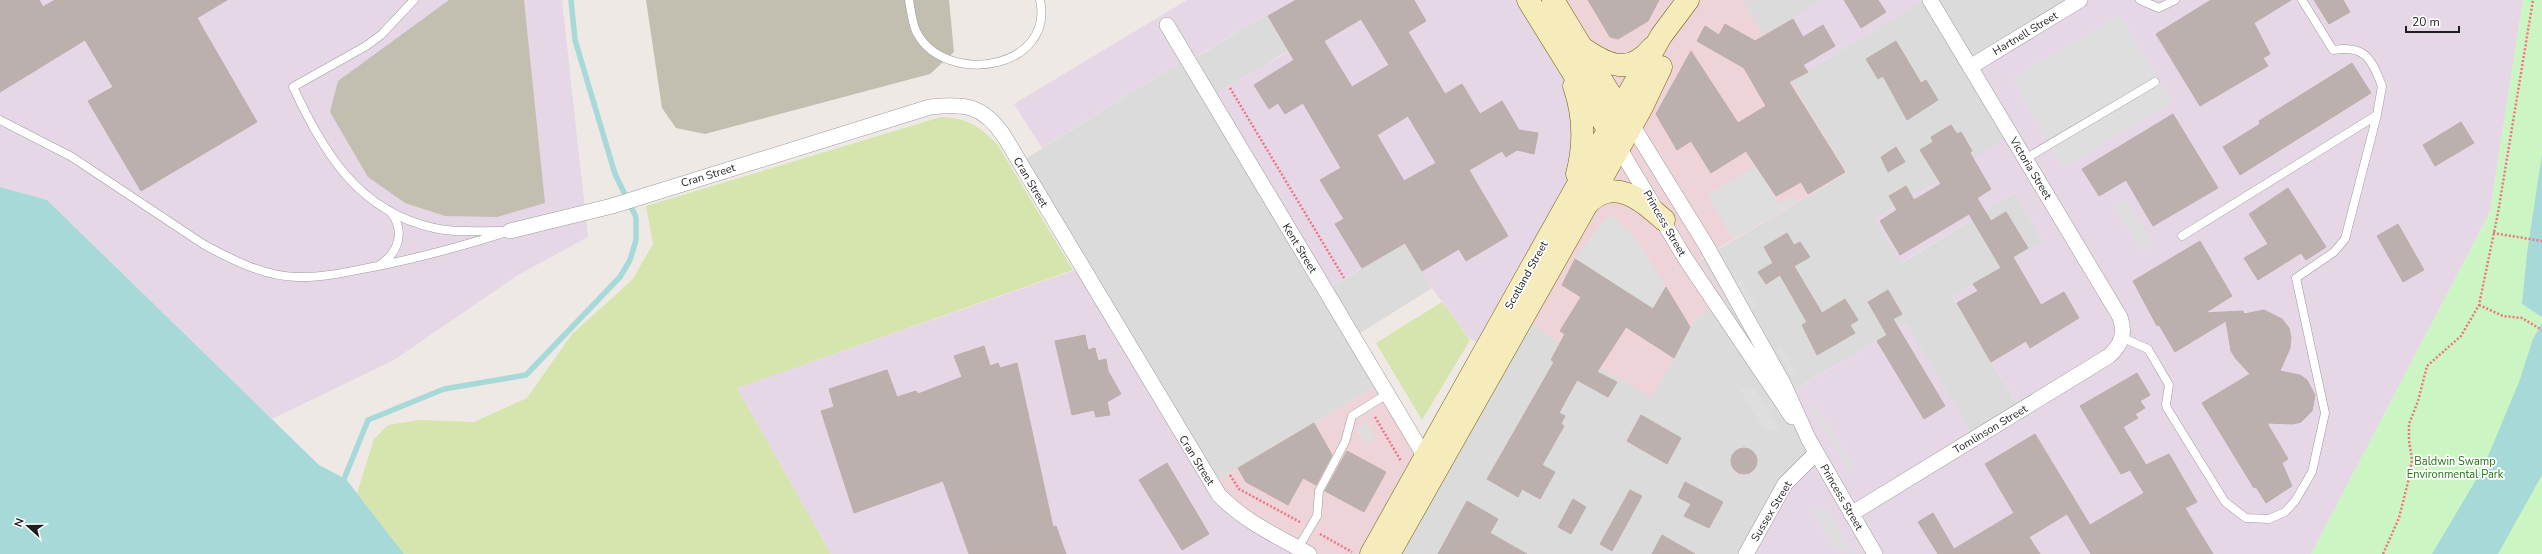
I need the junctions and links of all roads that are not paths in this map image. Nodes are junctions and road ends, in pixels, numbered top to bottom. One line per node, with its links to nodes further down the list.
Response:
1 (414, 0): 23 (lane)
2 (909, 0): 3 (lane)
3 (1040, 0)
4 (1528, 0): 14 (main road, Princess Street)
5 (1553, 0): 14 (main road, Princess Street)
6 (1689, 0): 13 (main road, Scotland Street); 18 (main road, Scotland Street)
7 (1930, 0): 15 (street, Victoria Street)
8 (2080, 0): 15 (street, Hartnell Street)
9 (2140, 0): 10 (lane)
10 (2175, 0)
11 (2302, 0): 17 (lane)
12 (1167, 25): 29 (street, Kent Street)
13 (1661, 36): 14 (main road); 18 (main road, Scotland Street)
14 (1573, 54): 18 (main road, Princess Street); 20 (main road, Princess Street); 22 (main road)
15 (1970, 67): 21 (street, Victoria Street)
16 (2155, 82): 21 (lane)
17 (2377, 115): 26 (lane); 28 (lane)
18 (1626, 117): 20 (main road, Scotland Street); 30 (street, Princess Street)
19 (0, 120): 27 (lane)
20 (1614, 139): 22 (main road, Scotland Street); 24 (street, Princess Street)
21 (2025, 159): 28 (street, Victoria Street)
22 (1575, 205): 24 (main road); 31 (main road, Scotland Street)
23 (390, 211): 25 (lane); 27 (lane)
24 (1664, 220): 30 (street, Princess Street)
25 (510, 231): 27 (lane); 33 (street, Cran Street)
26 (2182, 236)
27 (379, 266)
28 (2123, 338): 32 (street, Tomlinson Street)
29 (1388, 394): 31 (street, Kent Street); 33 (lane)
30 (1813, 447): 32 (street, Princess Street); 36 (street, Sussex Street)
31 (1432, 461): 34 (main road, Scotland Street); 35 (main road, Scotland Street)
32 (1851, 514): 37 (street, Princess Street)
33 (1304, 551)
34 (1363, 553)
35 (1389, 554)
36 (1746, 554)
37 (1875, 554)

